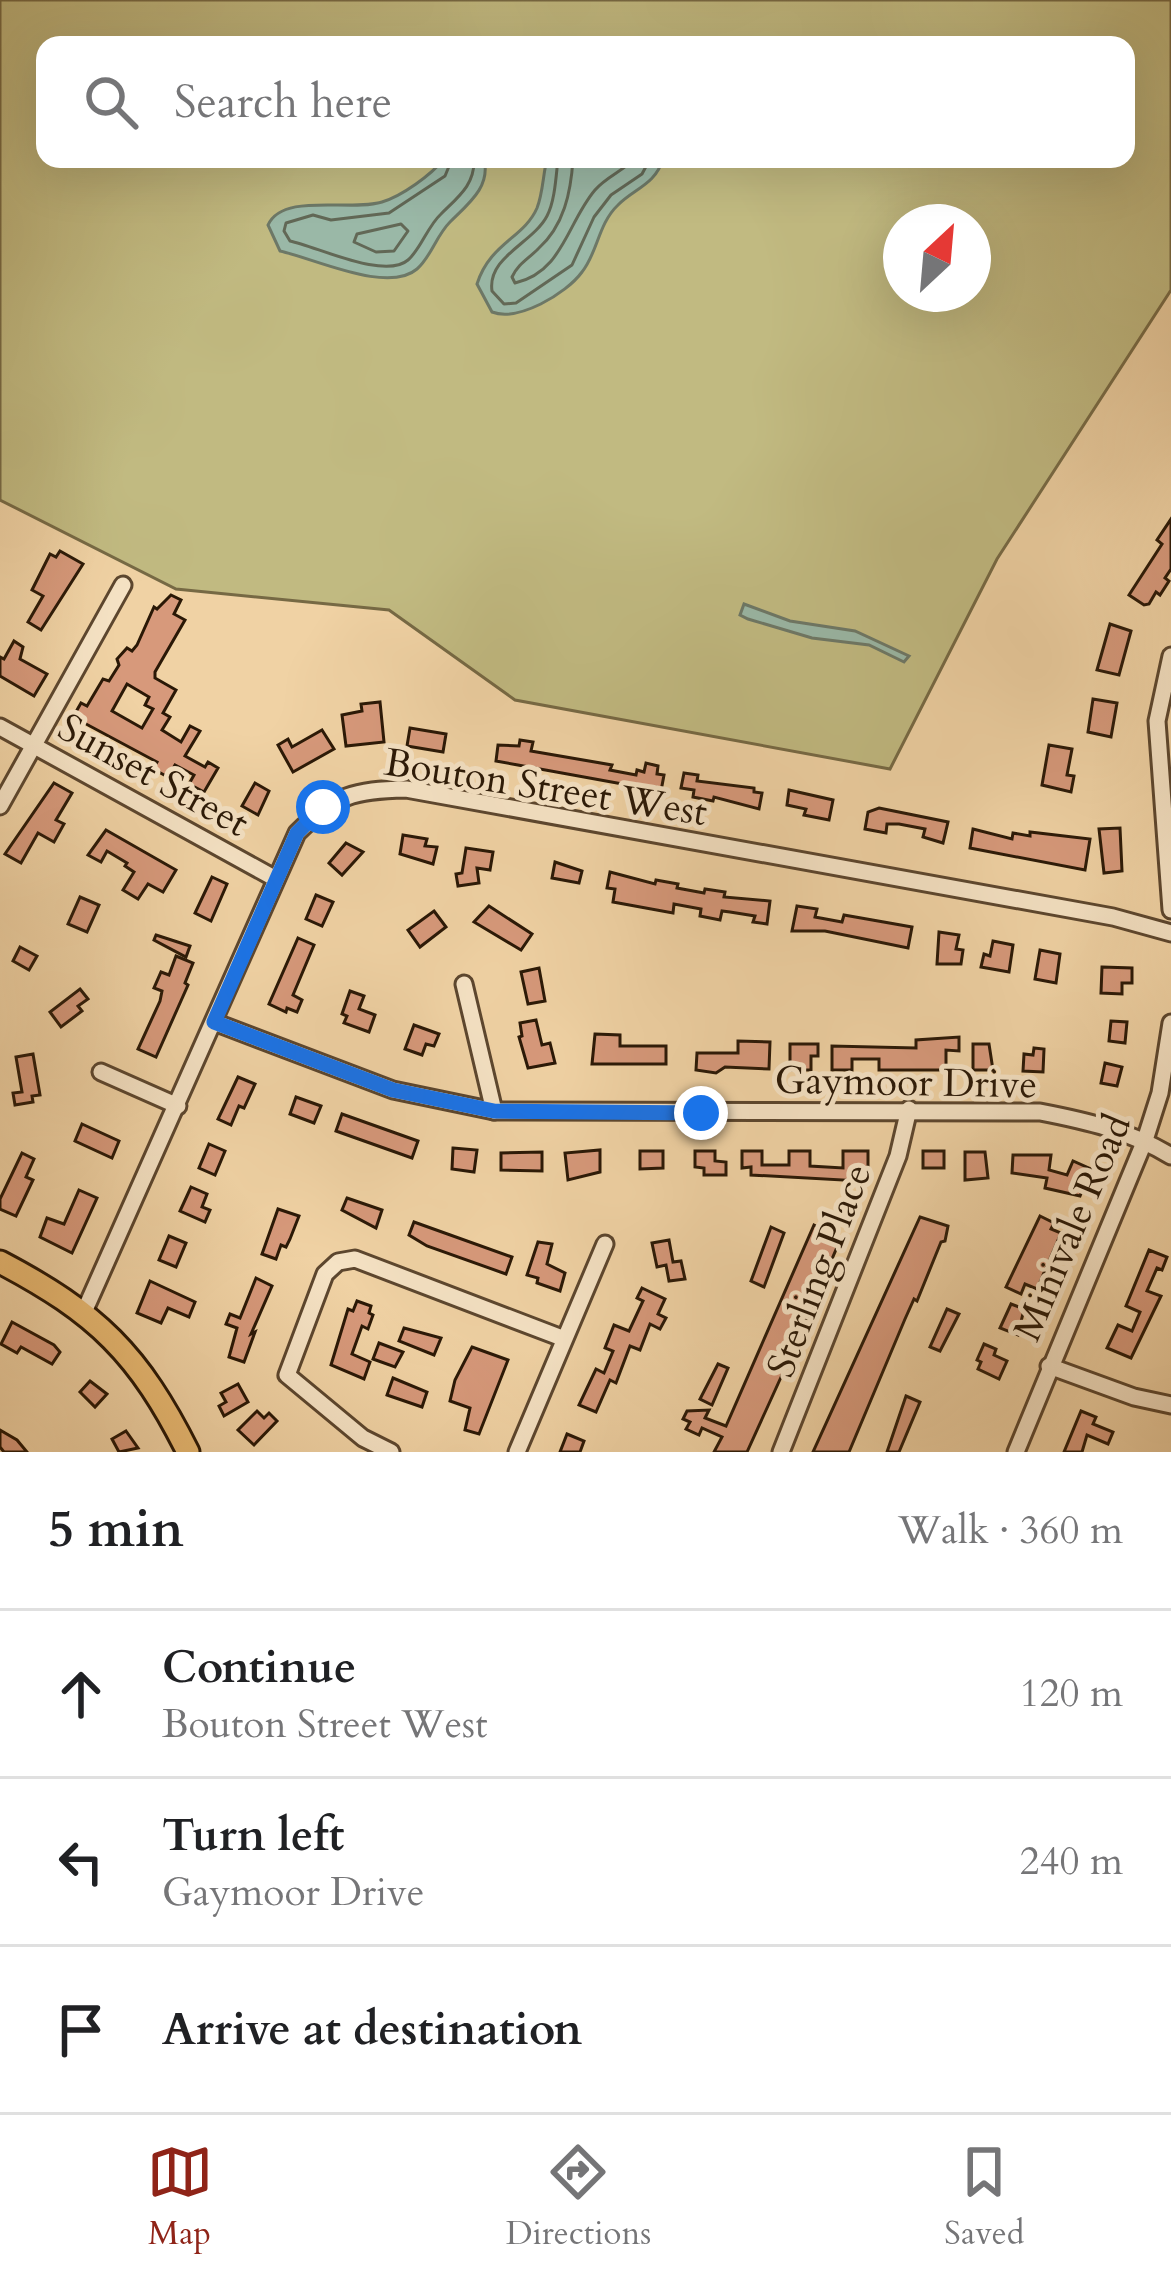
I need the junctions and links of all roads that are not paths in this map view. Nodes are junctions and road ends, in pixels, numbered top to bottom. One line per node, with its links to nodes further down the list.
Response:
1 (123, 585): 4 (street)
2 (1171, 656): 7 (street)
3 (0, 727): 4 (street, Sunset Street)
4 (35, 747): 5 (street); 6 (street, Sunset Street)
5 (0, 806)
6 (276, 879): 8 (street, Bouton Street West); 10 (street, Bouton Street West)
7 (1171, 910)
8 (1171, 933)
9 (464, 984): 15 (street)
10 (214, 1022): 13 (street, Bouton Street West); 15 (street, Gaymoor Drive)
11 (1171, 1023): 16 (street, Minivale Road)
12 (101, 1072): 13 (street)
13 (178, 1106): 20 (street, Bouton Street West)
14 (909, 1109): 15 (street, Gaymoor Drive); 16 (street, Gaymoor Drive); 27 (street, Sterling Place)
15 (494, 1111)
16 (1145, 1140): 17 (street, Gaymoor Drive); 22 (street, Minivale Road)
17 (1171, 1156)
18 (605, 1244): 21 (street)
19 (0, 1262): 20 (main road)
20 (84, 1312): 24 (main road)
21 (562, 1338): 25 (street); 26 (street)
22 (1048, 1366): 23 (street); 28 (street, Minivale Road)
23 (1171, 1405)
24 (188, 1452)
25 (391, 1452)
26 (517, 1452)
27 (781, 1452)
28 (1016, 1452)

